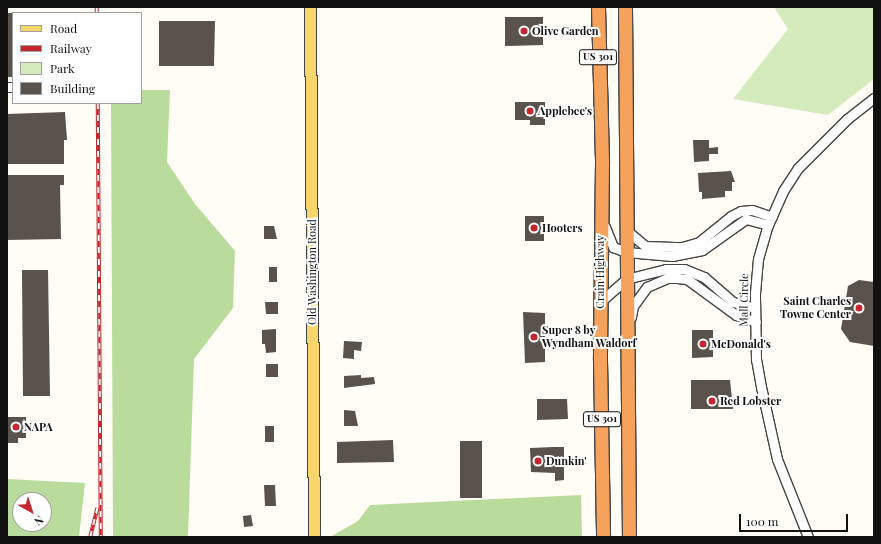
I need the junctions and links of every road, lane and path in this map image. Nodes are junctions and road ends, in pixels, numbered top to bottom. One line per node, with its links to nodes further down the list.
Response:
1 (310, 7): 14 (main road, Old Washington Road)
2 (598, 7): 5 (highway, Crain Highway / US 301)
3 (625, 7): 7 (highway, US 301)
4 (874, 98): 6 (street, Mall Circle)
5 (601, 211): 8 (street); 10 (highway, Crain Highway / US 301)
6 (770, 221): 7 (street); 8 (street); 11 (street, Mall Circle)
7 (626, 230): 8 (highway, US 301)
8 (626, 252): 9 (highway, US 301)
9 (626, 279): 10 (street); 11 (street); 13 (highway, US 301)
10 (600, 301): 15 (highway, Crain Highway / US 301)
11 (755, 308): 12 (street, Mall Circle)
12 (756, 322): 13 (street); 17 (street, Mall Circle)
13 (627, 334): 16 (highway, US 301)
14 (314, 537)
15 (603, 537)
16 (629, 537)
17 (808, 537)

